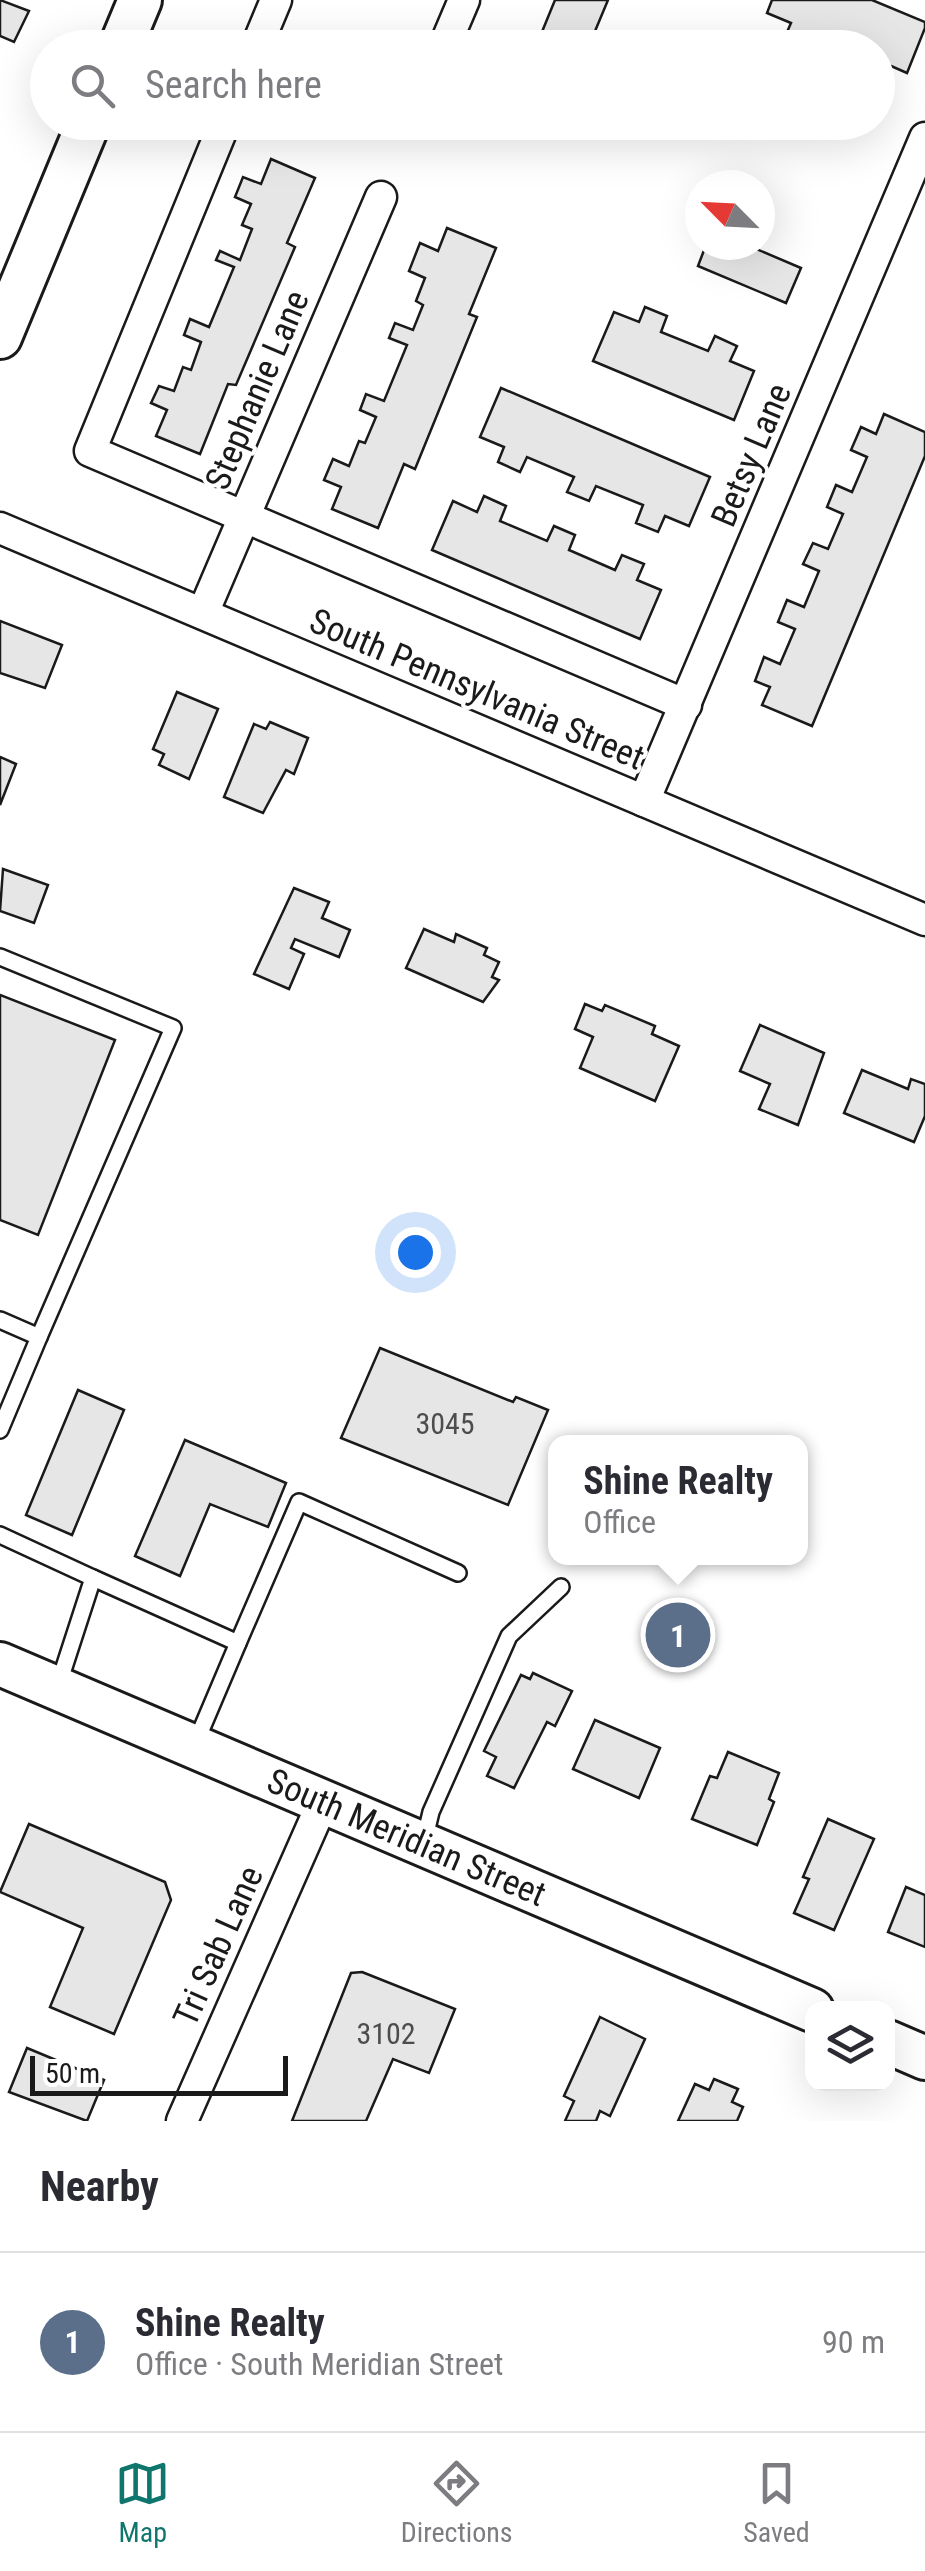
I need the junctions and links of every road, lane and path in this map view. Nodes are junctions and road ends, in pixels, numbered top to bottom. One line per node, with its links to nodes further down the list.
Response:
1 (140, 0): 4 (main road)
2 (276, 0): 5 (street)
3 (464, 0): 6 (street)
4 (128, 30)
5 (264, 30)
6 (452, 30)
7 (925, 138): 15 (street, Betsy Lane)
8 (82, 140): 11 (main road)
9 (218, 140): 12 (street)
10 (381, 196): 12 (street, Stephanie Lane)
11 (0, 337)
12 (244, 516): 14 (street, Stephanie Lane); 15 (street)
13 (0, 528): 14 (street, South Pennsylvania Street)
14 (202, 613): 16 (street, South Pennsylvania Street)
15 (686, 705): 16 (street, Betsy Lane)
16 (644, 801): 17 (street, South Pennsylvania Street)
17 (925, 920)
18 (0, 957): 20 (lane)
19 (0, 1320): 20 (lane)
20 (39, 1337): 21 (lane)
21 (0, 1430)
22 (0, 1535): 24 (lane)
23 (458, 1573): 26 (lane)
24 (93, 1578): 26 (lane); 28 (lane)
25 (560, 1588): 31 (lane)
26 (238, 1643): 29 (lane)
27 (0, 1664): 28 (main road, South Meridian Street)
28 (58, 1689): 29 (main road, South Meridian Street)
29 (194, 1747): 30 (main road, South Meridian Street)
30 (323, 1802): 31 (main road, South Meridian Street); 35 (street, Tri Sab Lane)
31 (423, 1845): 32 (main road, South Meridian Street)
32 (805, 2007)
33 (895, 2045): 34 (main road)
34 (925, 2058)
35 (182, 2121)

